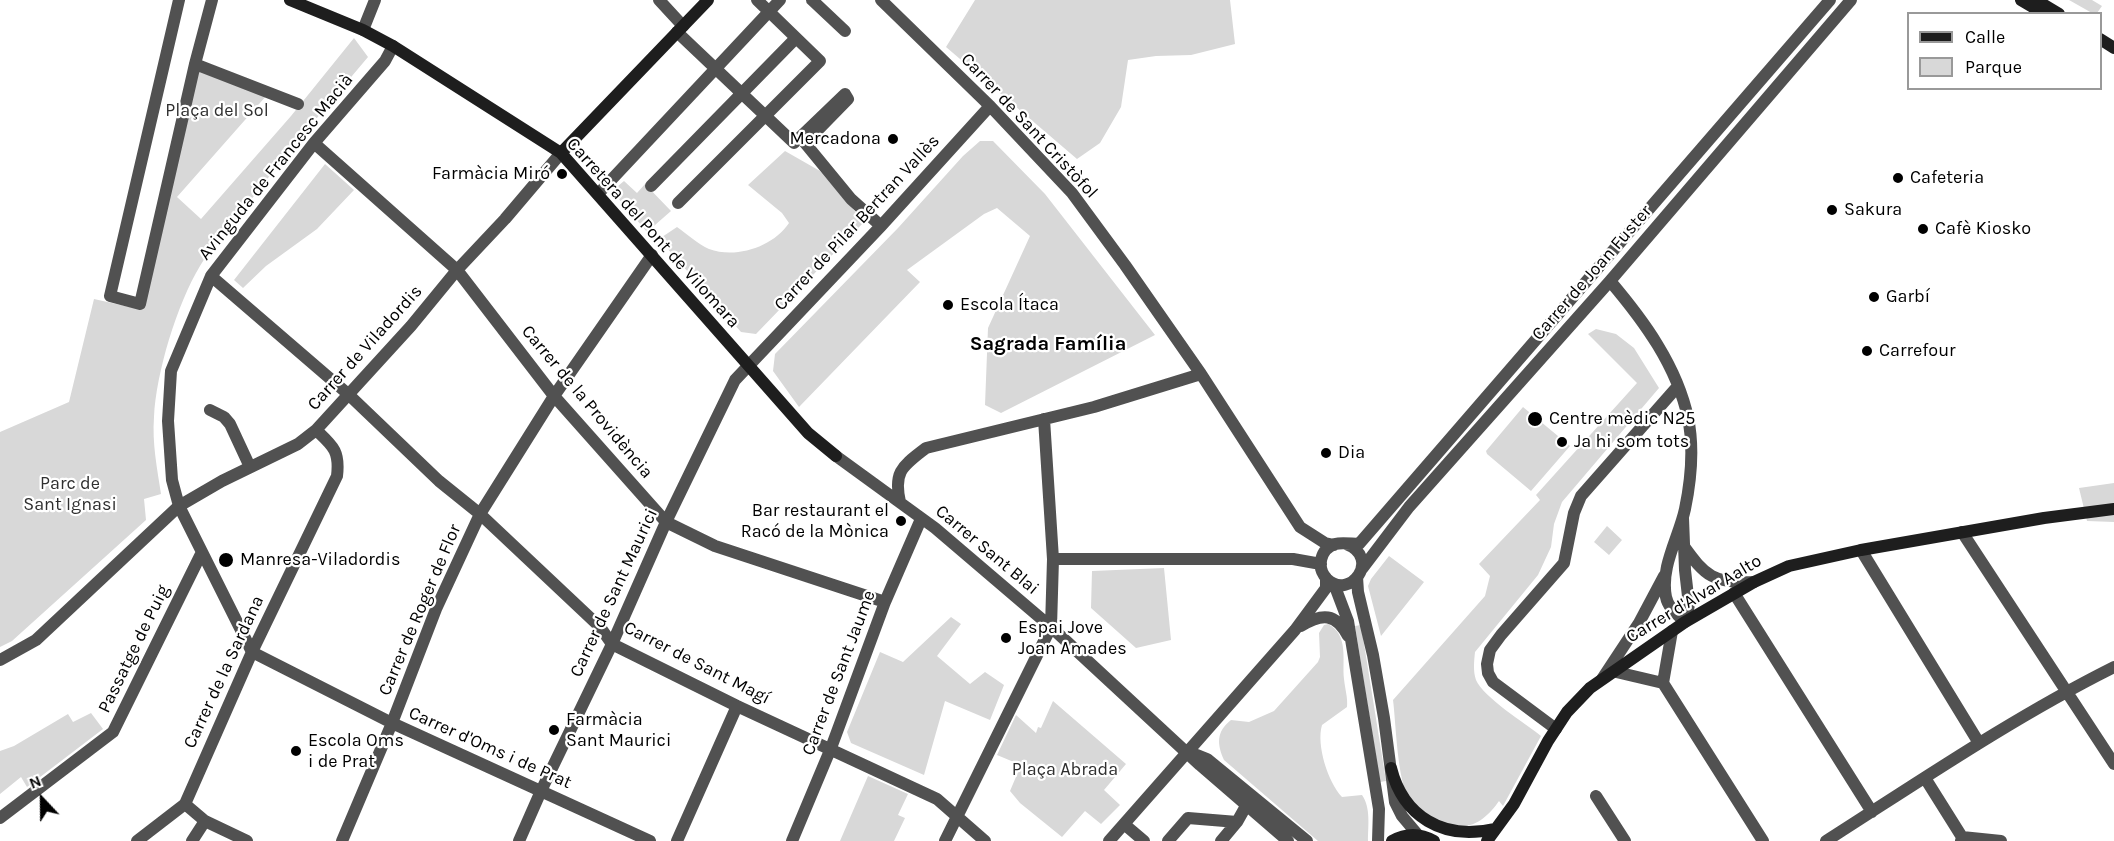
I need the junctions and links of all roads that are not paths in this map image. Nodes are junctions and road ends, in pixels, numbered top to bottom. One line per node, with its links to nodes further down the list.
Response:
1 (179, 0): 23 (street)
2 (212, 0): 23 (street)
3 (290, 0): 19 (street, Carretera del Pont de Vilomara)
4 (375, 0): 19 (street)
5 (659, 0): 18 (street)
6 (708, 0): 18 (street, Carrer de Viladordis)
7 (757, 0): 15 (street)
8 (780, 0): 15 (street)
9 (812, 0): 20 (street)
10 (1830, 0): 57 (street, Carrer de Joan Fuster)
11 (1851, 0): 38 (street, Carrer de Joan Fuster)
12 (2020, 0): 16 (street)
13 (2036, 0): 17 (street)
14 (890, 3): 27 (street, Carrer de Sant Cristòfol)
15 (769, 12): 21 (street); 24 (street)
16 (2040, 12)
17 (2056, 12)
18 (680, 29): 24 (street); 30 (street, Carrer de Viladordis)
19 (363, 30): 22 (street, Carretera del Pont de Vilomara)
20 (845, 31)
21 (796, 38): 25 (street); 28 (street)
22 (393, 46): 29 (street, Avinguda de Francesc Macià); 30 (street, Carretera del Pont de Vilomara)
23 (195, 64): 26 (street)
24 (716, 69): 25 (street); 32 (street)
25 (741, 93): 28 (street); 31 (street)
26 (298, 104)
27 (990, 106): 34 (street, Carrer de Pilar Bertran Vallès); 40 (street, Carrer de Sant Cristòfol)
28 (766, 116): 33 (street); 34 (street)
29 (314, 143): 36 (street, Carrer de la Providència); 37 (street, Avinguda de Francesc Macià)
30 (561, 153): 32 (street, Carretera del Pont de Vilomara); 36 (street, Carrer de Viladordis)
31 (651, 186)
32 (598, 194): 35 (street, Carretera del Pont de Vilomara)
33 (678, 203)
34 (881, 226): 39 (street, Carrer de Pilar Bertran Vallès)
35 (652, 255): 39 (street, Carretera del Pont de Vilomara); 43 (street, Carrer de Roger de Flor)
36 (457, 270): 42 (street, Carrer de Viladordis); 43 (street, Carrer de la Providència)
37 (211, 276): 42 (street, Carrer de Sant Magí); 50 (street, Avinguda de Francesc Macià)
38 (1611, 280): 41 (street); 64 (street, Carrer de Joan Fuster)
39 (749, 365): 47 (street, Carretera del Pont de Vilomara); 55 (street, Carrer de Sant Maurici)
40 (1201, 374): 45 (street); 57 (street)
41 (1678, 386): 53 (street); 83 (street)
42 (348, 394): 46 (street, Carrer de Viladordis); 52 (street, Carrer de Sant Magí)
43 (554, 396): 52 (street, Carrer de Roger de Flor); 55 (street, Carrer de la Providència)
44 (210, 410): 48 (street)
45 (1044, 419): 49 (street); 61 (street)
46 (316, 430): 48 (street, Carrer de Viladordis); 75 (street, Carrer de la Sardana)
47 (836, 456): 49 (street, Carrer Sant Blai)
48 (250, 467): 50 (street, Carrer de Viladordis)
49 (900, 502): 54 (street, Carrer Sant Blai)
50 (179, 506): 60 (street, Avinguda de Francesc Macià); 76 (street, Carrer de Viladordis)
51 (2114, 509): 56 (street, Carrer d'Alvar Aalto)
52 (480, 514): 74 (street, Carrer de Sant Magí); 82 (street, Carrer de Roger de Flor)
53 (1683, 518): 58 (street); 63 (street)
54 (921, 519): 68 (street, Carrer de Sant Jaume); 70 (street, Carrer Sant Blai)
55 (666, 522): 68 (street, Carrer de la Providència); 74 (street, Carrer de Sant Maurici)
56 (1962, 532): 59 (street, Carrer d'Alvar Aalto); 80 (street)
57 (1340, 544): 62 (street); 64 (street)
58 (1683, 544): 66 (street); 69 (street)
59 (1861, 550): 66 (street, Carrer d'Alvar Aalto); 84 (street)
60 (202, 552): 75 (street, Avinguda de Francesc Macià); 96 (street, Passatge de Puig)
61 (1053, 559): 62 (street); 70 (street)
62 (1321, 564): 65 (street)
63 (1666, 572): 69 (street); 78 (street)
64 (1360, 573): 65 (street); 88 (street)
65 (1330, 581): 71 (street); 73 (street)
66 (1754, 582): 67 (street, Carrer d'Alvar Aalto)
67 (1734, 593): 69 (street, Carrer d'Alvar Aalto); 94 (street)
68 (885, 602): 85 (street, Carrer de Sant Jaume)
69 (1685, 622): 72 (street, Carrer d'Alvar Aalto)
70 (1051, 627): 86 (street, Carrer Sant Blai); 95 (street)
71 (1295, 630): 73 (street); 86 (street)
72 (1672, 631): 78 (street, Carrer d'Alvar Aalto); 79 (street)
73 (1351, 642): 119 (street)
74 (612, 644): 81 (street, Carrer de Sant Magí); 90 (street, Carrer de Sant Maurici)
75 (252, 652): 82 (street, Carrer d'Oms i de Prat); 92 (street, Carrer de la Sardana)
76 (0, 660)
77 (2114, 667): 80 (street)
78 (1607, 675): 79 (street); 83 (street, Carrer d'Alvar Aalto)
79 (1663, 683): 124 (street)
80 (2066, 693): 84 (street); 87 (street)
81 (737, 706): 85 (street, Carrer de Sant Magí); 109 (street)
82 (392, 723): 90 (street, Carrer d'Oms i de Prat); 106 (street, Carrer de Roger de Flor)
83 (1556, 729): 100 (street, Carrer d'Alvar Aalto)
84 (1979, 743): 89 (street)
85 (831, 748): 95 (street, Carrer de Sant Magí); 110 (street, Carrer de Sant Jaume)
86 (1188, 752): 93 (street, Carrer Sant Blai); 99 (street); 118 (street, Carrer Sant Blai)
87 (2114, 764)
88 (1391, 768): 100 (street); 101 (street)
89 (1925, 778): 94 (street); 103 (street)
90 (541, 791): 107 (street, Carrer de Sant Maurici); 108 (street, Carrer d'Oms i de Prat)
91 (1596, 796): 123 (street)
92 (184, 804): 97 (street); 102 (street)
93 (1246, 806): 98 (street); 117 (street, Carrer Sant Blai)
94 (1872, 812): 125 (street)
95 (957, 815): 111 (street); 112 (street, Carrer de Sant Magí)
96 (0, 818)
97 (205, 821): 104 (street); 105 (street)
98 (1237, 822): 115 (street); 116 (street)
99 (1124, 825): 113 (street); 114 (street)
100 (1498, 826): 122 (street, Carrer d'Alvar Aalto)
101 (1418, 835): 120 (street); 121 (street)
102 (145, 839)
103 (1961, 839): 126 (street)
104 (192, 841)
105 (247, 841)
106 (342, 841)
107 (519, 841)
108 (650, 841)
109 (677, 841)
110 (792, 841)
111 (945, 841)
112 (985, 841)
113 (1109, 841)
114 (1144, 841)
115 (1168, 841)
116 (1221, 841)
117 (1288, 841)
118 (1307, 841)
119 (1378, 841)
120 (1392, 841)
121 (1434, 841)
122 (1486, 841)
123 (1624, 841)
124 (1763, 841)
125 (1826, 841)
126 (2001, 841)

